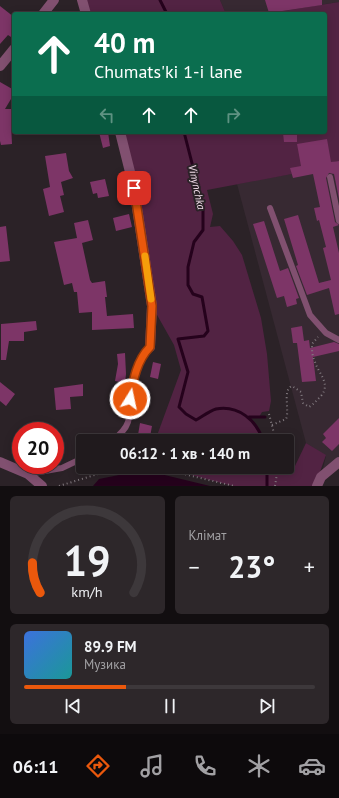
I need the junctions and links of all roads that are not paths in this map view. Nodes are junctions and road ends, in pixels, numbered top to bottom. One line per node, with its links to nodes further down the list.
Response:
1 (54, 0): 3 (street)
2 (82, 0): 4 (street)
3 (45, 12)
4 (85, 12)
5 (12, 51): 6 (street)
6 (0, 66)
7 (120, 134): 12 (street)
8 (330, 177): 10 (lane)
9 (270, 208): 11 (lane)
10 (339, 221)
11 (339, 340)
12 (150, 347): 13 (lane)
13 (121, 434)
14 (76, 461): 18 (lane)
15 (0, 462): 17 (street)
16 (339, 462): 21 (street)
17 (12, 467)
18 (64, 467)
19 (28, 474): 20 (street)
20 (42, 486)
21 (317, 486)

